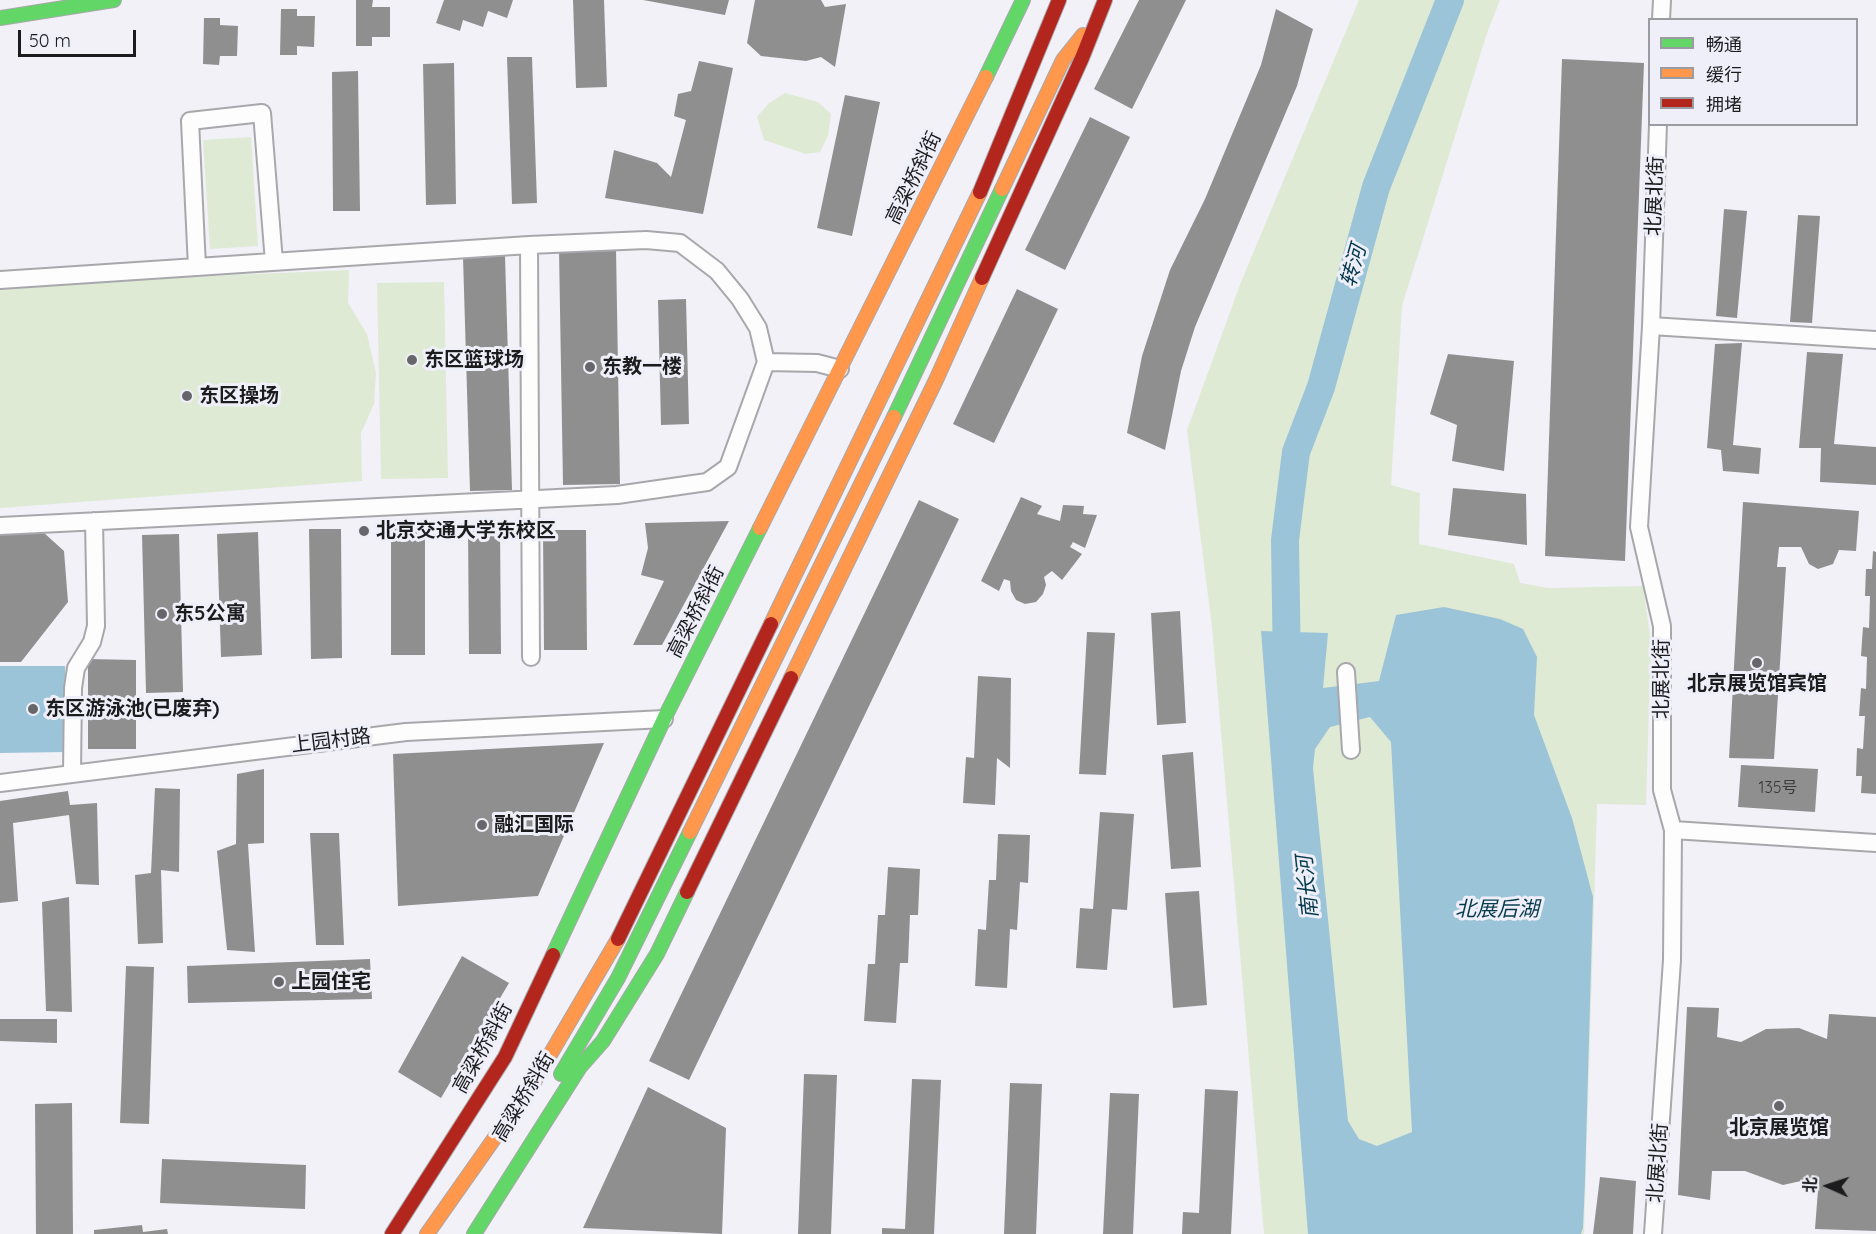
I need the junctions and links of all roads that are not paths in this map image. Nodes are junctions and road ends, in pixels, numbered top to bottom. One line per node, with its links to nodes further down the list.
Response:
1 (114, 0): 7 (street)
2 (1023, 0): 17 (street, 高梁桥斜街)
3 (1059, 0): 32 (street, 高粱桥斜街)
4 (1105, 0): 6 (street)
5 (1662, 0): 8 (street)
6 (1098, 15): 29 (street); 30 (street)
7 (0, 18)
8 (1661, 18)
9 (1658, 126): 14 (street, 北展北街)
10 (529, 245): 11 (street); 16 (street); 18 (street)
11 (274, 262): 12 (street); 12 (street)
12 (197, 267): 13 (street)
13 (0, 280)
14 (1651, 326): 15 (street); 27 (street, 北展北街)
15 (1876, 340)
16 (766, 362): 17 (street); 18 (street)
17 (840, 369): 23 (street, 高梁桥斜街)
18 (531, 501): 19 (street); 21 (street)
19 (94, 521): 20 (street); 25 (street)
20 (0, 526)
21 (531, 657)
22 (1346, 672): 24 (street)
23 (664, 719): 25 (street, 上园村路); 31 (street, 高梁桥斜街)
24 (1351, 750)
25 (72, 774): 26 (street, 上园村路)
26 (0, 783)
27 (1673, 830): 28 (street); 35 (street, 北展北街)
28 (1876, 843)
29 (657, 954): 30 (street); 34 (street)
30 (618, 978): 33 (street, 高粱桥斜街)
31 (392, 1234)
32 (427, 1234)
33 (459, 1234)
34 (474, 1234)
35 (1653, 1234)

